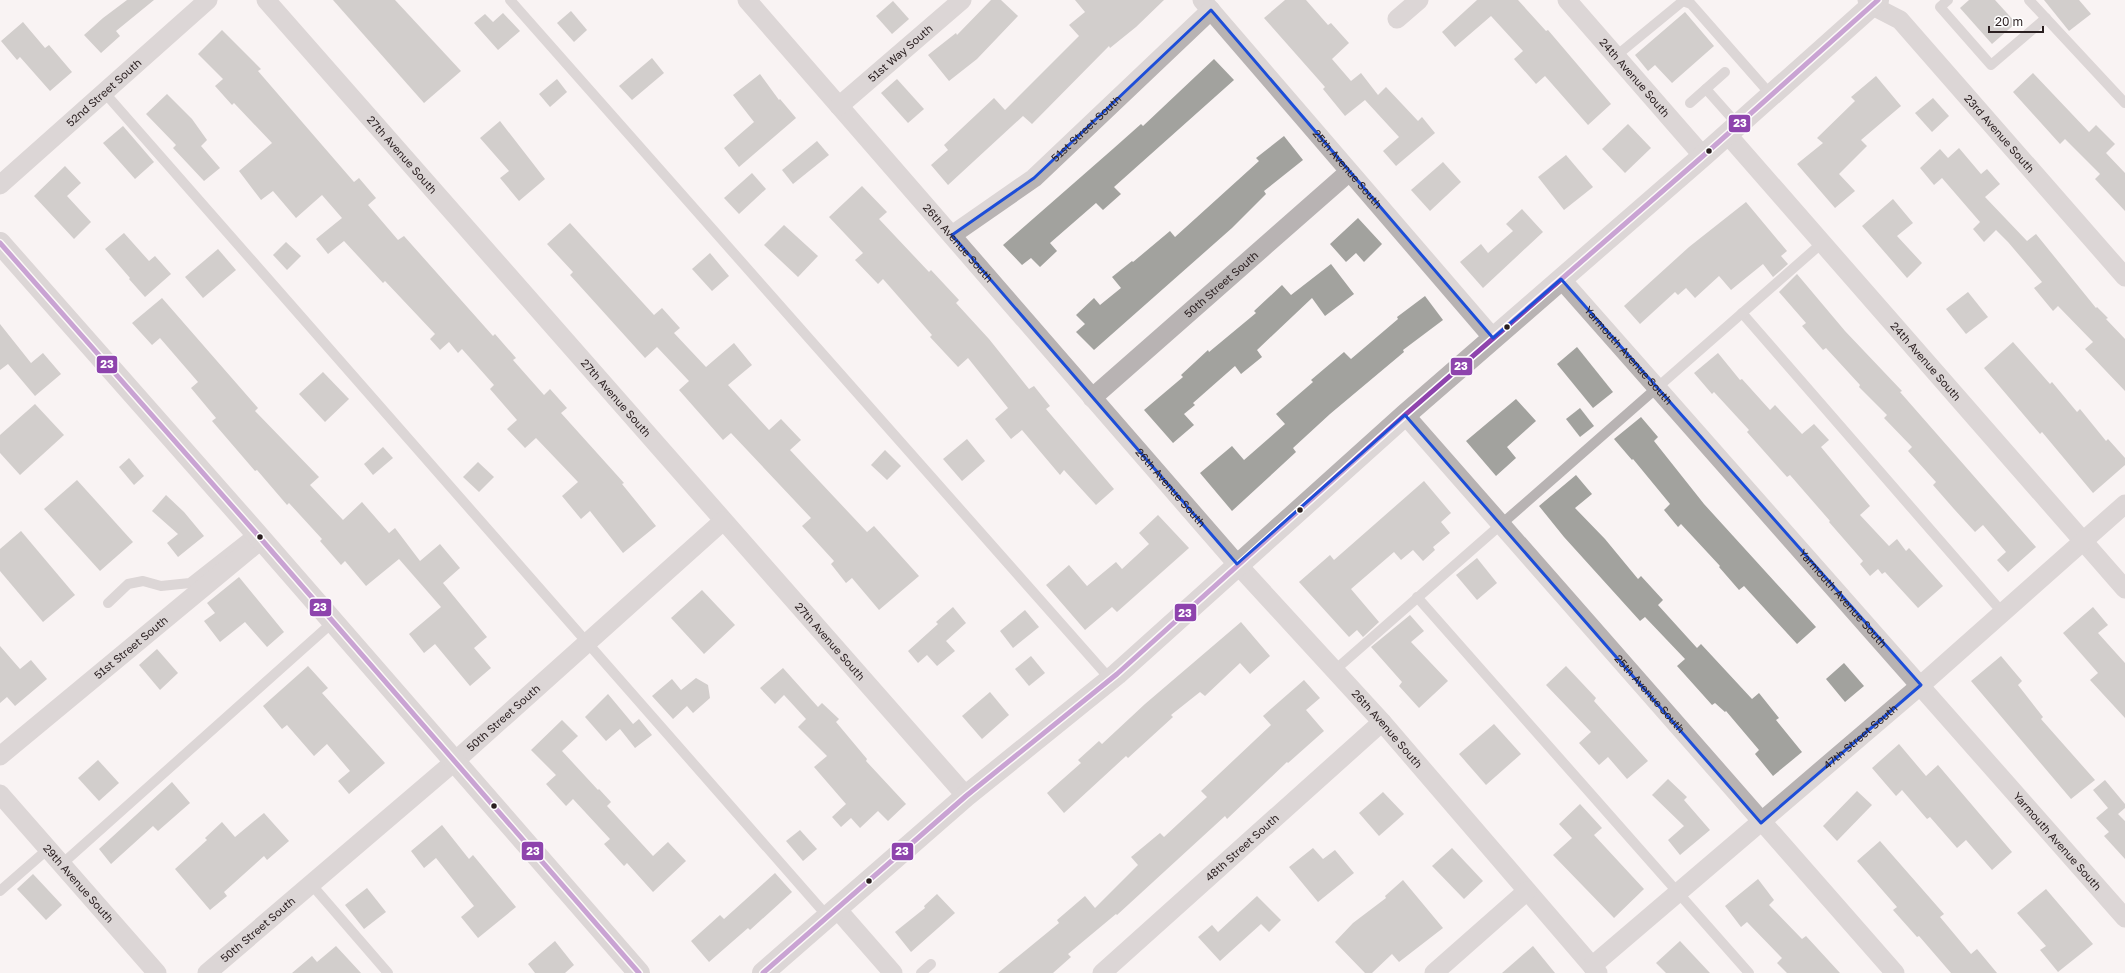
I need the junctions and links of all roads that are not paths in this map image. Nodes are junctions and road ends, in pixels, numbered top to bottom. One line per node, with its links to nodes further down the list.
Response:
1 (208, 0): 17 (street, 52nd Street South)
2 (266, 0): 37 (street, 27th Avenue South)
3 (510, 0): 49 (lane)
4 (747, 0): 21 (street, 26th Avenue South)
5 (962, 0): 21 (street, 51st Way South)
6 (1419, 0): 13 (street)
7 (1567, 0): 14 (street, 24th Avenue South)
8 (1948, 0): 12 (lane)
9 (2029, 0): 12 (lane)
10 (1872, 2): 18 (street); 29 (street, 23rd Avenue South)
11 (1206, 5): 24 (street, 25th Avenue South); 26 (street, 51st Street South)
12 (2046, 18): 20 (lane)
13 (1397, 19)
14 (1616, 56): 18 (lane); 23 (street, 24th Avenue South)
15 (1725, 72): 16 (lane)
16 (1706, 89): 19 (lane); 22 (lane)
17 (104, 92): 25 (street, 52nd Street South); 47 (lane)
18 (1771, 95): 22 (street)
19 (1690, 103)
20 (2125, 103)
21 (839, 106): 26 (street, 26th Avenue South)
22 (1732, 130): 23 (street); 28 (street, 24th Avenue South)
23 (1703, 156): 30 (street)
24 (1350, 172): 32 (street, 25th Avenue South); 34 (street, 50th Street South)
25 (0, 185)
26 (952, 235): 34 (street, 26th Avenue South)
27 (0, 243): 39 (street)
28 (1822, 243): 31 (lane); 40 (street, 24th Avenue South)
29 (2125, 277)
30 (1561, 279): 32 (street); 33 (street, Yarmouth Avenue South)
31 (1742, 313): 33 (lane); 45 (lane)
32 (1493, 338): 35 (street)
33 (1658, 388): 38 (lane); 50 (street, Yarmouth Avenue South)
34 (1092, 398): 41 (street, 26th Avenue South)
35 (1405, 414): 38 (street, 25th Avenue South); 41 (street)
36 (2125, 504): 40 (street, 47th Street South)
37 (723, 521): 47 (street, 50th Street South); 55 (street, 27th Avenue South)
38 (1500, 524): 43 (lane); 56 (street, 25th Avenue South)
39 (259, 535): 44 (lane); 46 (street); 52 (street, 51st Street South)
40 (2083, 541): 42 (street, 24th Avenue South); 45 (street, 47th Street South)
41 (1237, 564): 48 (street, 26th Avenue South); 49 (street)
42 (2125, 589)
43 (1417, 597): 48 (lane); 62 (lane)
44 (108, 603)
45 (2002, 612): 50 (street, 47th Street South)
46 (334, 622): 53 (street); 58 (lane)
47 (587, 642): 53 (street, 50th Street South); 63 (lane)
48 (1335, 670): 51 (street, 26th Avenue South)
49 (1110, 679): 55 (street)
50 (1921, 685): 56 (street, 47th Street South); 64 (street, Yarmouth Avenue South)
51 (1382, 722): 61 (street, 26th Avenue South); 74 (street, 48th Street South)
52 (0, 756)
53 (454, 762): 59 (street, 50th Street South); 70 (street)
54 (0, 794): 57 (street, 29th Avenue South)
55 (966, 796): 63 (street)
56 (1761, 822): 62 (street, 47th Street South); 77 (street, 25th Avenue South)
57 (48, 849): 58 (street, 29th Avenue South); 60 (lane)
58 (62, 864): 67 (street, 29th Avenue South)
59 (311, 884): 68 (street, 50th Street South); 69 (lane)
60 (0, 891)
61 (1527, 891): 66 (street, 26th Avenue South); 75 (street)
62 (1678, 893): 66 (street, 47th Street South); 76 (lane)
63 (833, 913): 71 (street); 72 (street)
64 (2125, 918)
65 (931, 964): 73 (lane)
66 (1595, 969)
67 (157, 973)
68 (207, 973)
69 (388, 973)
70 (639, 973)
71 (763, 973)
72 (894, 973)
73 (921, 973)
74 (1102, 973)
75 (1434, 973)
76 (1749, 973)
77 (1895, 973)

